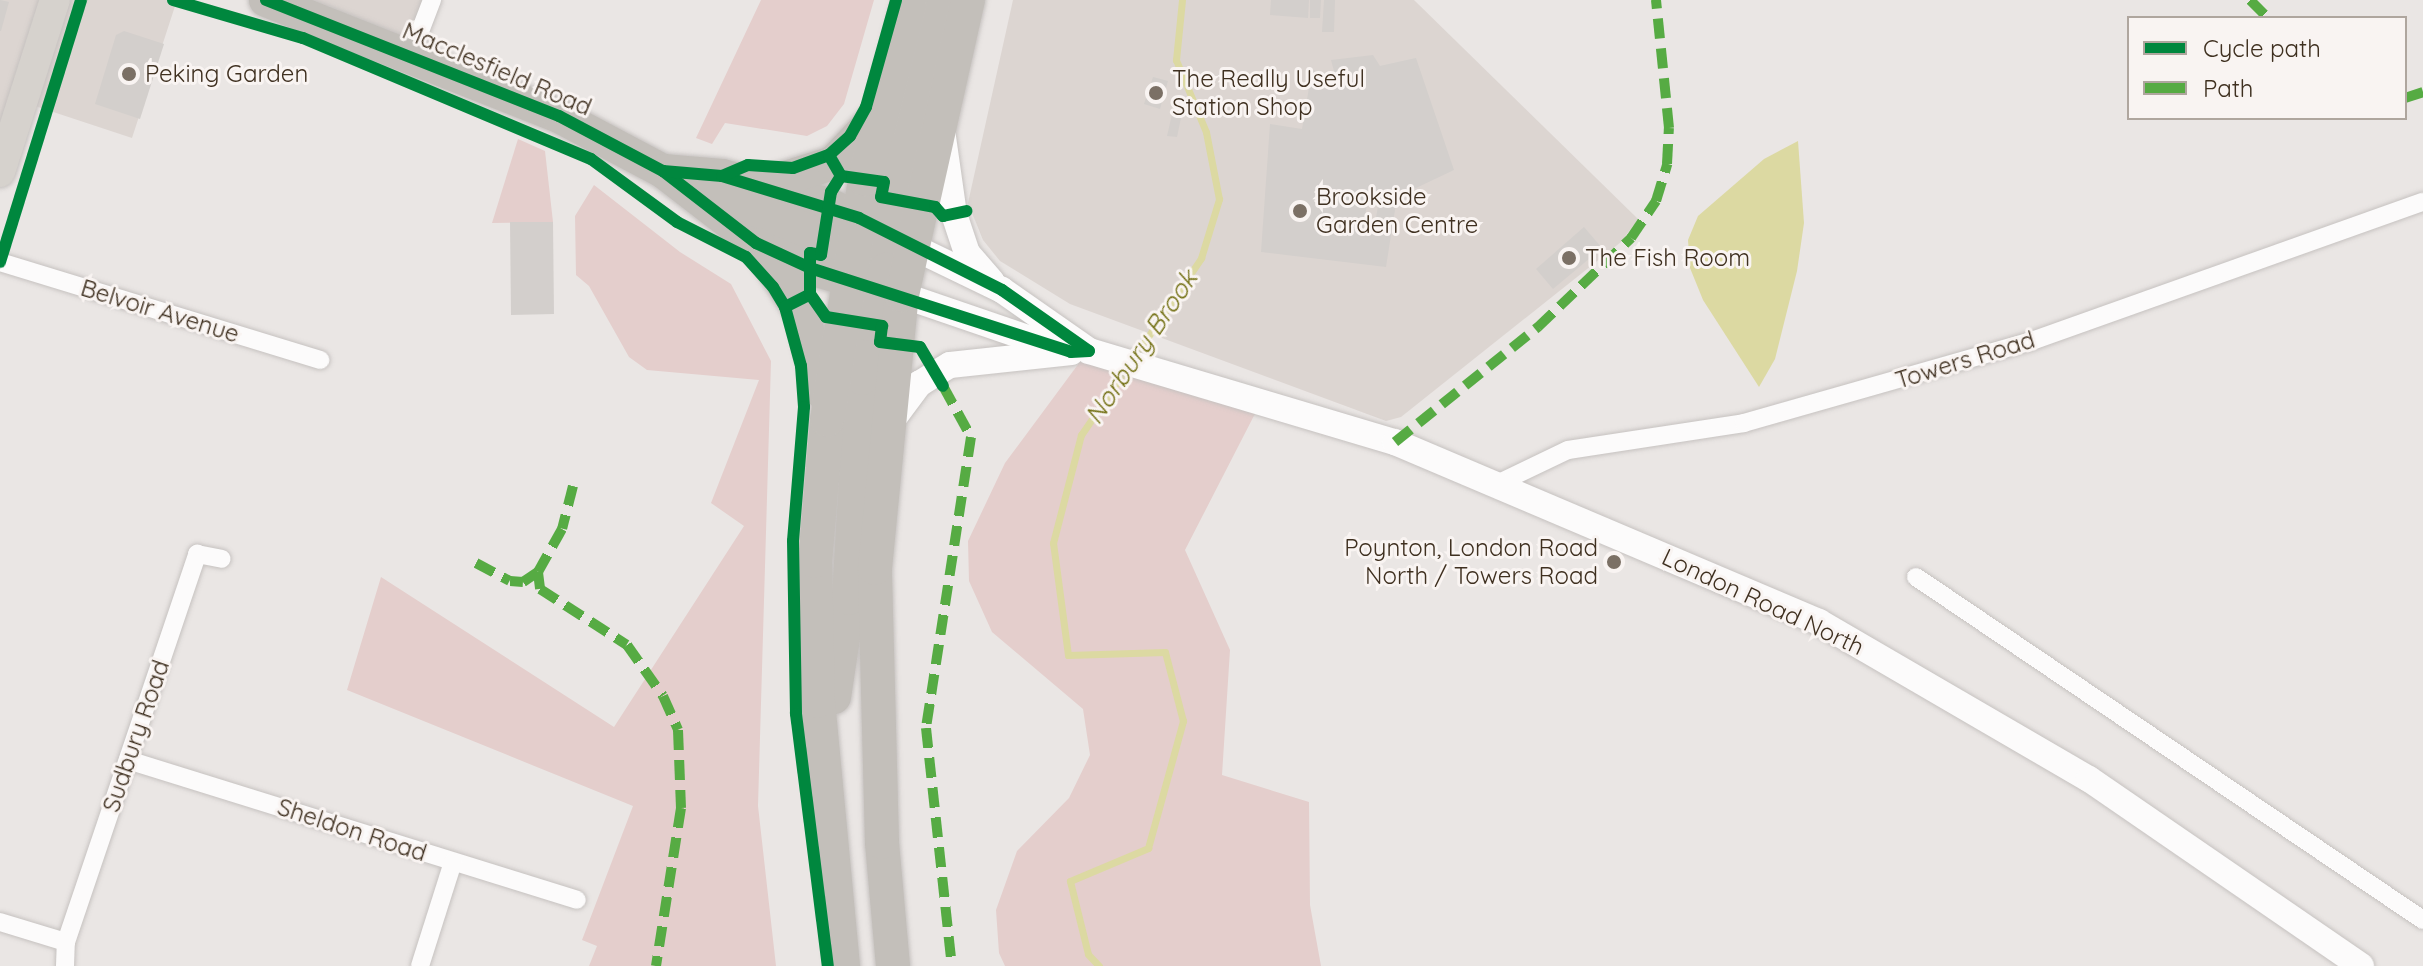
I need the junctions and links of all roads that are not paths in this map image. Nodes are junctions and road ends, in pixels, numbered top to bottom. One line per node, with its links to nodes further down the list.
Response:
1 (55, 0): 10 (main road)
2 (266, 0): 7 (highway, Macclesfield Road)
3 (432, 0): 7 (street)
4 (910, 0): 9 (highway)
5 (940, 0): 15 (highway)
6 (968, 0): 8 (highway)
7 (411, 55): 11 (highway, Macclesfield Road)
8 (940, 109): 15 (highway); 17 (main road)
9 (879, 114): 12 (highway); 15 (highway)
10 (0, 172)
11 (674, 172): 12 (highway, Macclesfield Road); 14 (highway, Macclesfield Road); 15 (highway)
12 (759, 186): 15 (highway, Macclesfield Road)
13 (2423, 202): 22 (street, Towers Road)
14 (756, 243): 15 (highway, Macclesfield Road); 20 (highway)
15 (878, 260): 17 (main road, Macclesfield Road); 18 (main road, Macclesfield Road); 20 (highway); 21 (highway); 26 (highway)
16 (0, 262): 19 (street, Belvoir Avenue)
17 (1002, 290): 18 (main road, Macclesfield Road)
18 (1089, 353): 21 (main road); 22 (main road, London Road North)
19 (320, 360)
20 (827, 420): 26 (highway)
21 (888, 429): 35 (highway)
22 (1499, 483): 36 (main road, London Road North)
23 (222, 559): 25 (street, Sudbury Road)
24 (1916, 577): 29 (street)
25 (128, 760): 27 (street, Sheldon Road); 31 (street, Sudbury Road)
26 (824, 768): 34 (highway)
27 (453, 862): 28 (street, Sheldon Road); 33 (street)
28 (577, 900)
29 (2423, 920)
30 (0, 922): 31 (street)
31 (66, 942): 32 (street, Sudbury Road)
32 (65, 966)
33 (420, 966)
34 (843, 966)
35 (893, 966)
36 (2361, 966)

